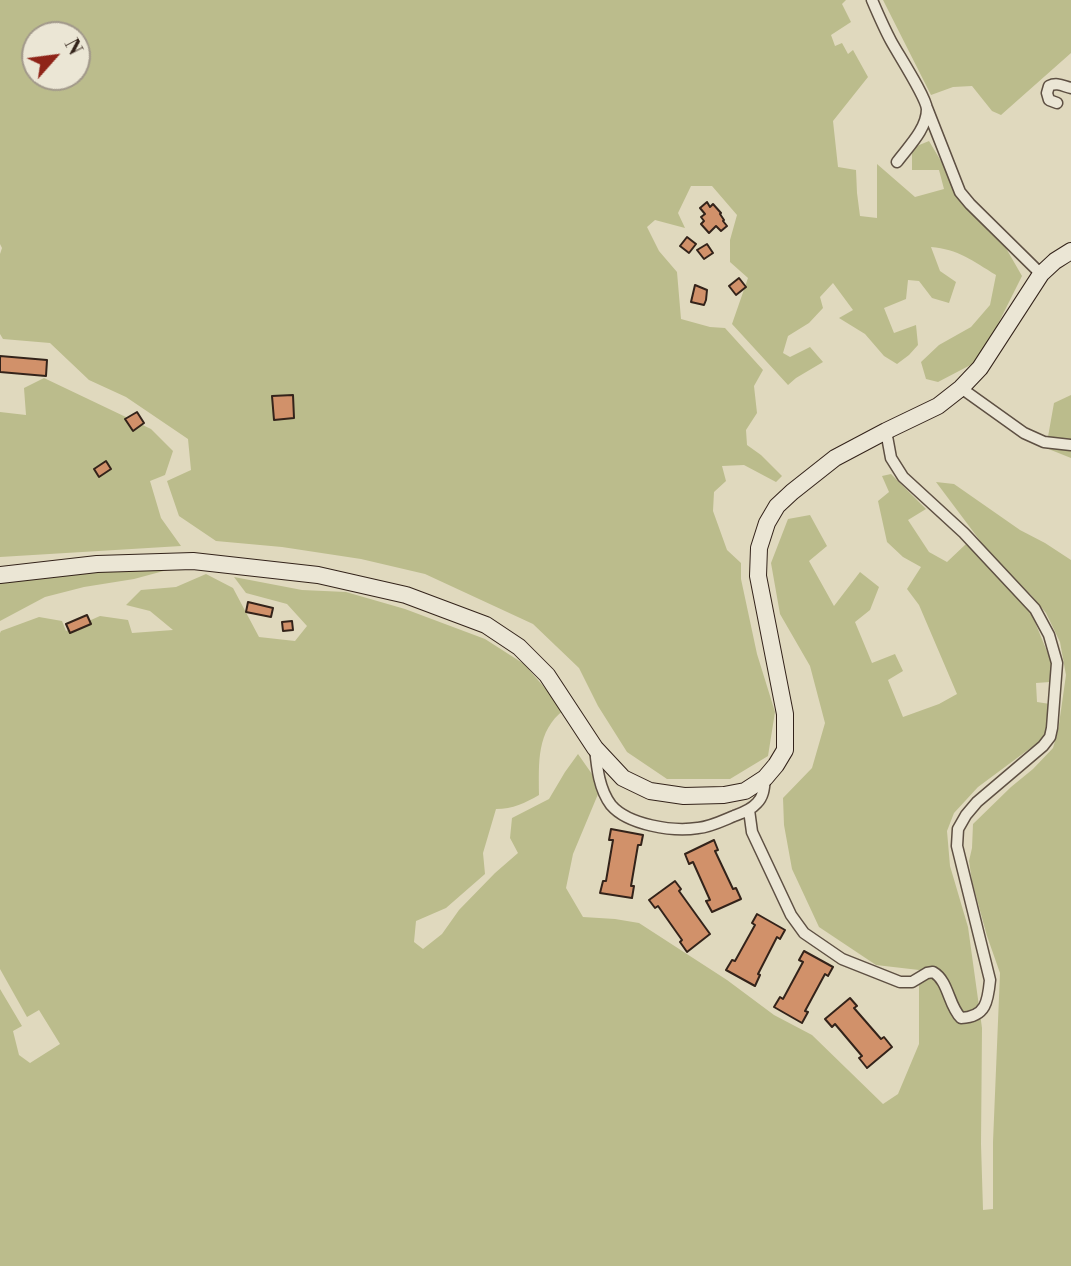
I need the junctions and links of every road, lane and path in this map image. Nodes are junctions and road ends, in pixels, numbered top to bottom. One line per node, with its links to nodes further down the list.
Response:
1 (872, 0): 4 (street)
2 (1071, 88): 3 (street)
3 (1057, 103)
4 (927, 108): 5 (street); 7 (street)
5 (897, 162)
6 (1071, 251): 7 (main road)
7 (1041, 274): 8 (main road)
8 (961, 388): 9 (main road); 10 (street)
9 (886, 431): 13 (main road); 14 (street)
10 (1071, 446)
11 (0, 575): 12 (main road)
12 (595, 748): 13 (main road); 14 (street)
13 (765, 778): 14 (street)
14 (749, 810)

